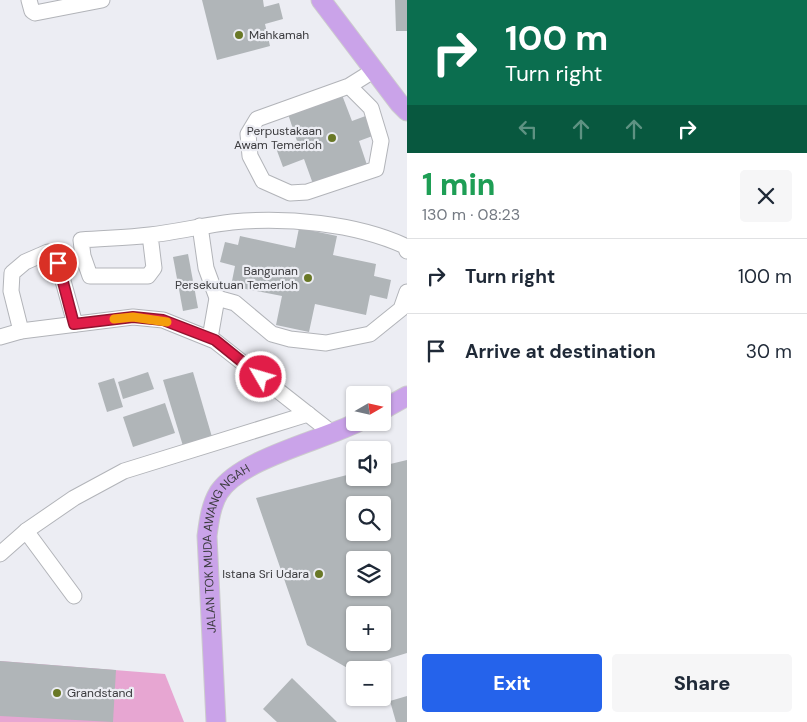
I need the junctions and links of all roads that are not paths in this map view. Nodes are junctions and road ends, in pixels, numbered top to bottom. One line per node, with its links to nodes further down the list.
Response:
1 (29, 0): 2 (street)
2 (102, 0)
3 (321, 0): 4 (main road)
4 (373, 71): 5 (street); 6 (main road)
5 (349, 86): 5 (street)
6 (403, 107): 7 (main road)
7 (407, 120)
8 (200, 226): 9 (street); 10 (street); 12 (street)
9 (150, 235): 9 (street)
10 (407, 251)
11 (407, 292): 12 (street)
12 (217, 298): 16 (street)
13 (74, 324): 14 (street); 14 (street); 16 (street)
14 (21, 331): 15 (street)
15 (0, 337)
16 (210, 338): 19 (street)
17 (407, 396): 18 (main road)
18 (391, 405)
19 (308, 414): 21 (street); 22 (street)
20 (346, 427): 21 (main road, JALAN TOK MUDA AWANG NGAH)
21 (332, 433): 25 (main road, JALAN TOK MUDA AWANG NGAH)
22 (26, 531): 23 (street); 24 (street)
23 (0, 554)
24 (74, 596)
25 (216, 722)

